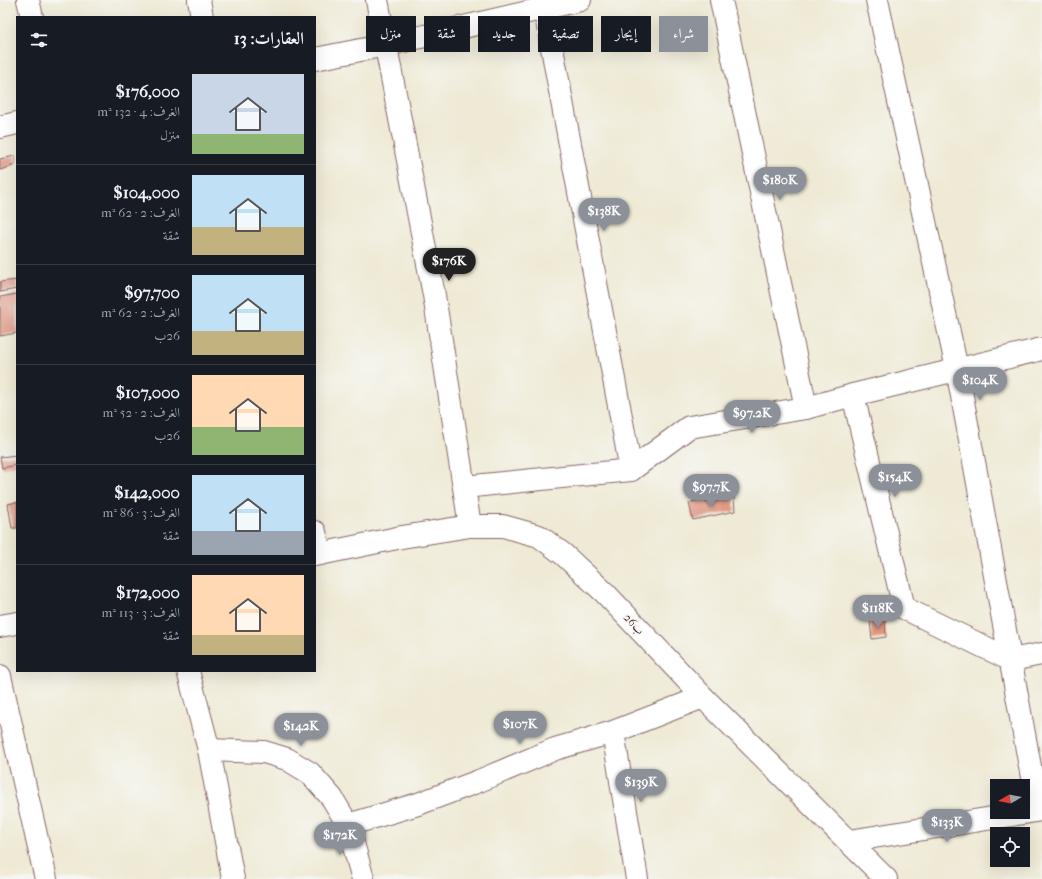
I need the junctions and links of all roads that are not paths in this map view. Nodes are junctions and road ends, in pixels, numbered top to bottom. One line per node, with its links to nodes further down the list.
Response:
1 (28, 0): 8 (main road)
2 (199, 0): 9 (main road)
3 (377, 0): 10 (main road)
4 (580, 0): 7 (main road)
5 (721, 0): 20 (main road)
6 (877, 0): 18 (main road)
7 (544, 4): 11 (main road); 21 (main road)
8 (32, 16)
9 (202, 16)
10 (380, 16)
11 (416, 37)
12 (366, 49): 14 (main road)
13 (387, 52): 22 (main road)
14 (316, 59)
15 (16, 123): 16 (main road)
16 (0, 127)
17 (1042, 349): 18 (main road)
18 (957, 369): 19 (main road); 29 (main road)
19 (853, 395): 20 (main road); 29 (main road)
20 (806, 408): 21 (main road)
21 (632, 470): 22 (main road)
22 (464, 487): 23 (main road)
23 (470, 526): 25 (main road, 26ب); 32 (main road, 26ب)
24 (316, 544): 25 (main road)
25 (317, 555)
26 (16, 623): 27 (main road)
27 (0, 626)
28 (1042, 654): 29 (main road)
29 (1011, 660): 35 (main road)
30 (188, 672): 34 (main road)
31 (0, 676): 38 (main road)
32 (703, 697): 33 (main road); 37 (main road, 26ب)
33 (613, 732): 36 (main road); 41 (main road)
34 (209, 750): 36 (main road); 39 (main road)
35 (1040, 810): 37 (main road)
36 (348, 825): 40 (main road)
37 (849, 841): 42 (main road, 26ب)
38 (46, 879)
39 (233, 879)
40 (363, 879)
41 (636, 879)
42 (886, 879)

